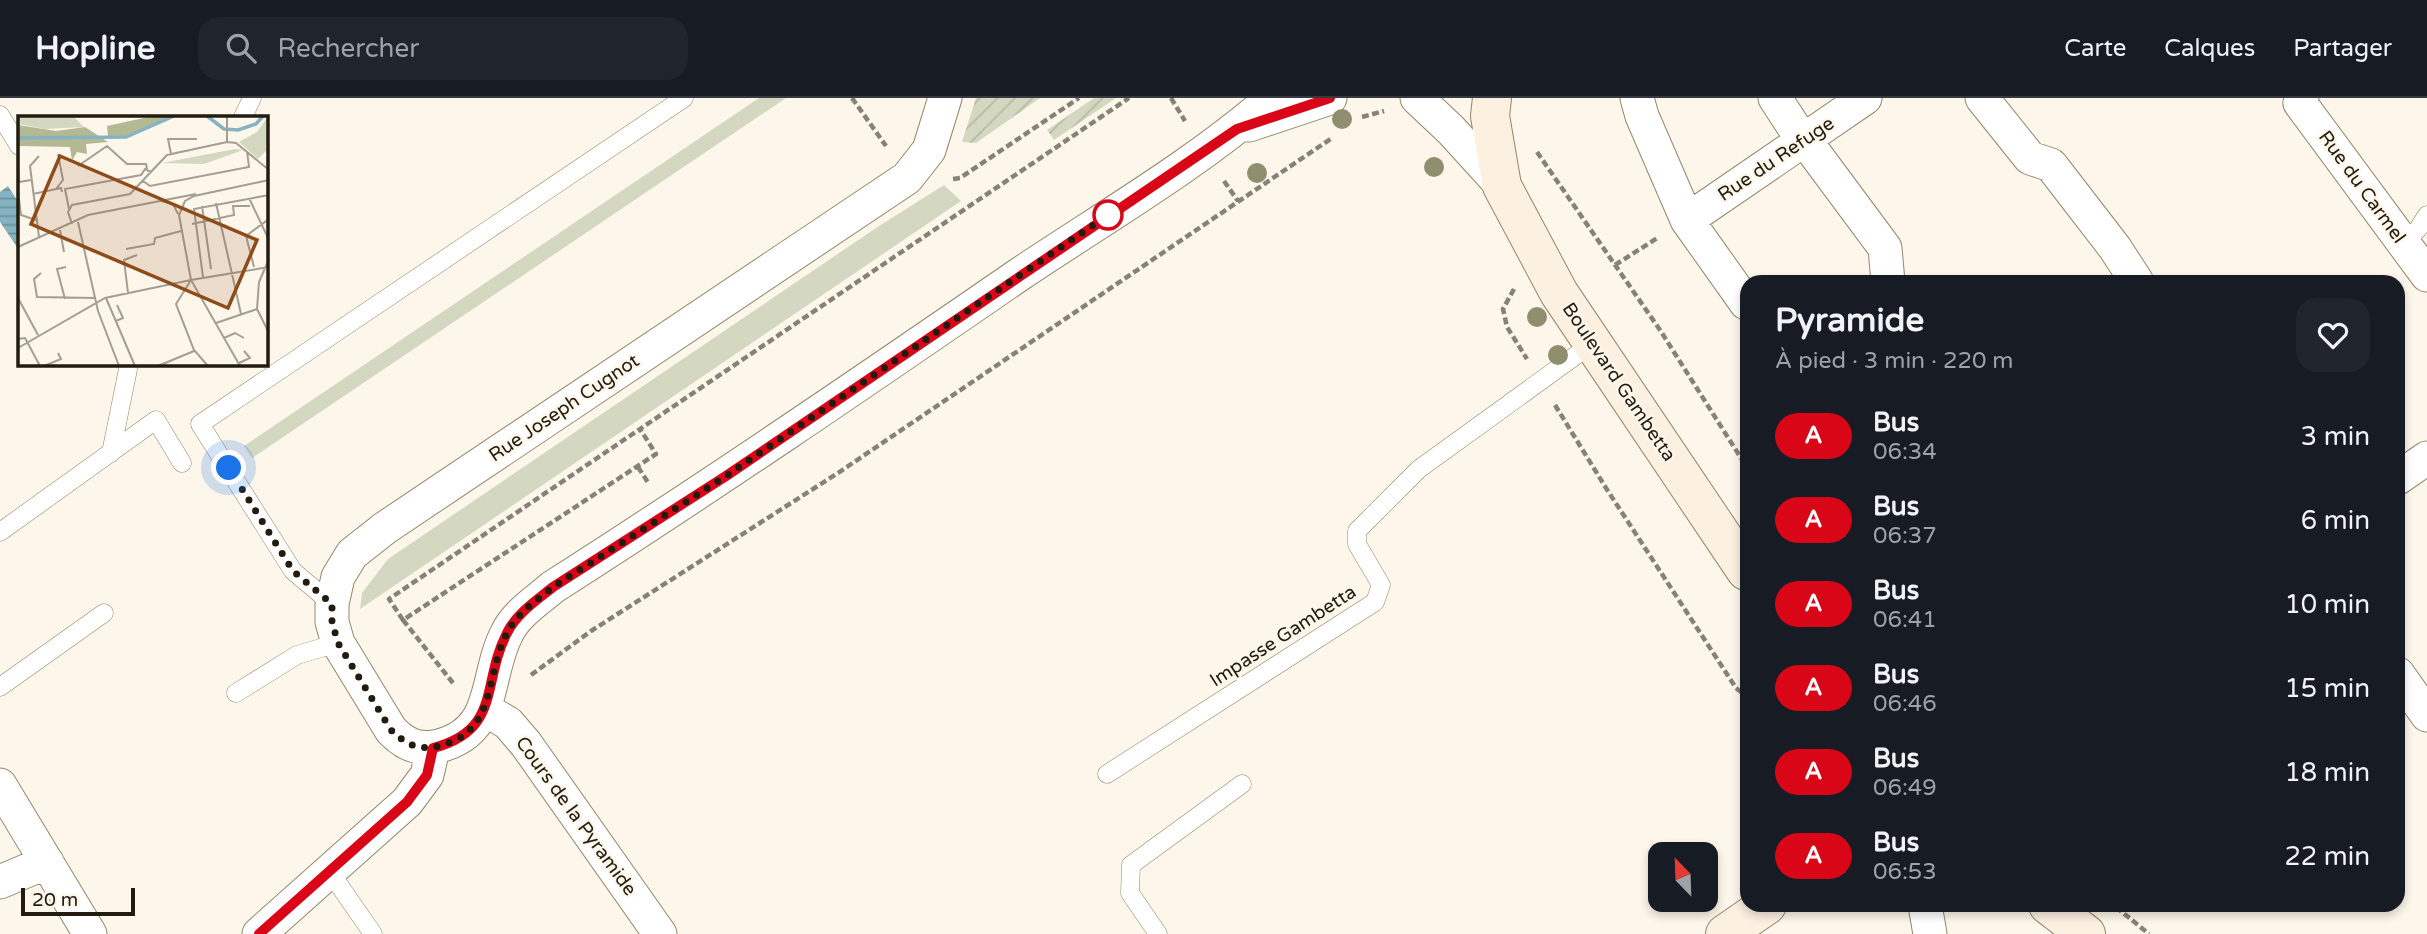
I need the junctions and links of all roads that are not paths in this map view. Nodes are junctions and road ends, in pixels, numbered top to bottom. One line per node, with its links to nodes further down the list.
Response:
1 (252, 98): 14 (lane)
2 (684, 98): 34 (lane)
3 (945, 98): 34 (street, Rue Joseph Cugnot)
4 (1272, 98): 15 (street)
5 (1330, 98): 15 (street)
6 (1492, 98): 18 (main road, Boulevard Gambetta)
7 (1637, 98): 20 (street)
8 (1775, 98): 16 (street)
9 (1865, 98): 16 (street, Rue du Refuge)
10 (1982, 98): 23 (street)
11 (2302, 98): 21 (street, Rue du Carmel)
12 (1404, 104): 18 (street)
13 (0, 115): 17 (lane)
14 (243, 116)
15 (1237, 129): 40 (street)
16 (1803, 141): 20 (street, Rue du Refuge); 22 (street)
17 (18, 144)
18 (1502, 186): 26 (main road, Boulevard Gambetta)
19 (2427, 215): 21 (lane)
20 (1687, 219): 25 (street)
21 (2403, 243): 24 (street, Rue du Carmel)
22 (1887, 275)
23 (2132, 275)
24 (2427, 275)
25 (1740, 294)
26 (1593, 343): 33 (main road, Boulevard Gambetta); 43 (lane, Impasse Gambetta)
27 (129, 366): 28 (lane)
28 (111, 453): 30 (lane); 32 (lane)
29 (2427, 458): 31 (street)
30 (182, 463)
31 (2405, 473)
32 (0, 532)
33 (1740, 562)
34 (332, 604): 36 (street, Rue Joseph Cugnot)
35 (104, 614): 38 (lane)
36 (338, 643): 39 (lane); 42 (street, Rue Joseph Cugnot)
37 (2405, 684): 41 (street)
38 (0, 687)
39 (236, 693)
40 (484, 709): 42 (street); 55 (street, Cours de la Pyramide)
41 (2427, 715)
42 (433, 748): 47 (street)
43 (1107, 774)
44 (1242, 784): 56 (lane)
45 (0, 785): 46 (street)
46 (47, 862): 48 (street); 52 (street)
47 (330, 872): 53 (street); 54 (lane)
48 (0, 882)
49 (1757, 912): 57 (main road)
50 (1926, 912): 58 (street)
51 (2057, 912): 59 (main road)
52 (90, 934)
53 (258, 934)
54 (373, 934)
55 (660, 934)
56 (1158, 934)
57 (1725, 934)
58 (1930, 934)
59 (2086, 934)

